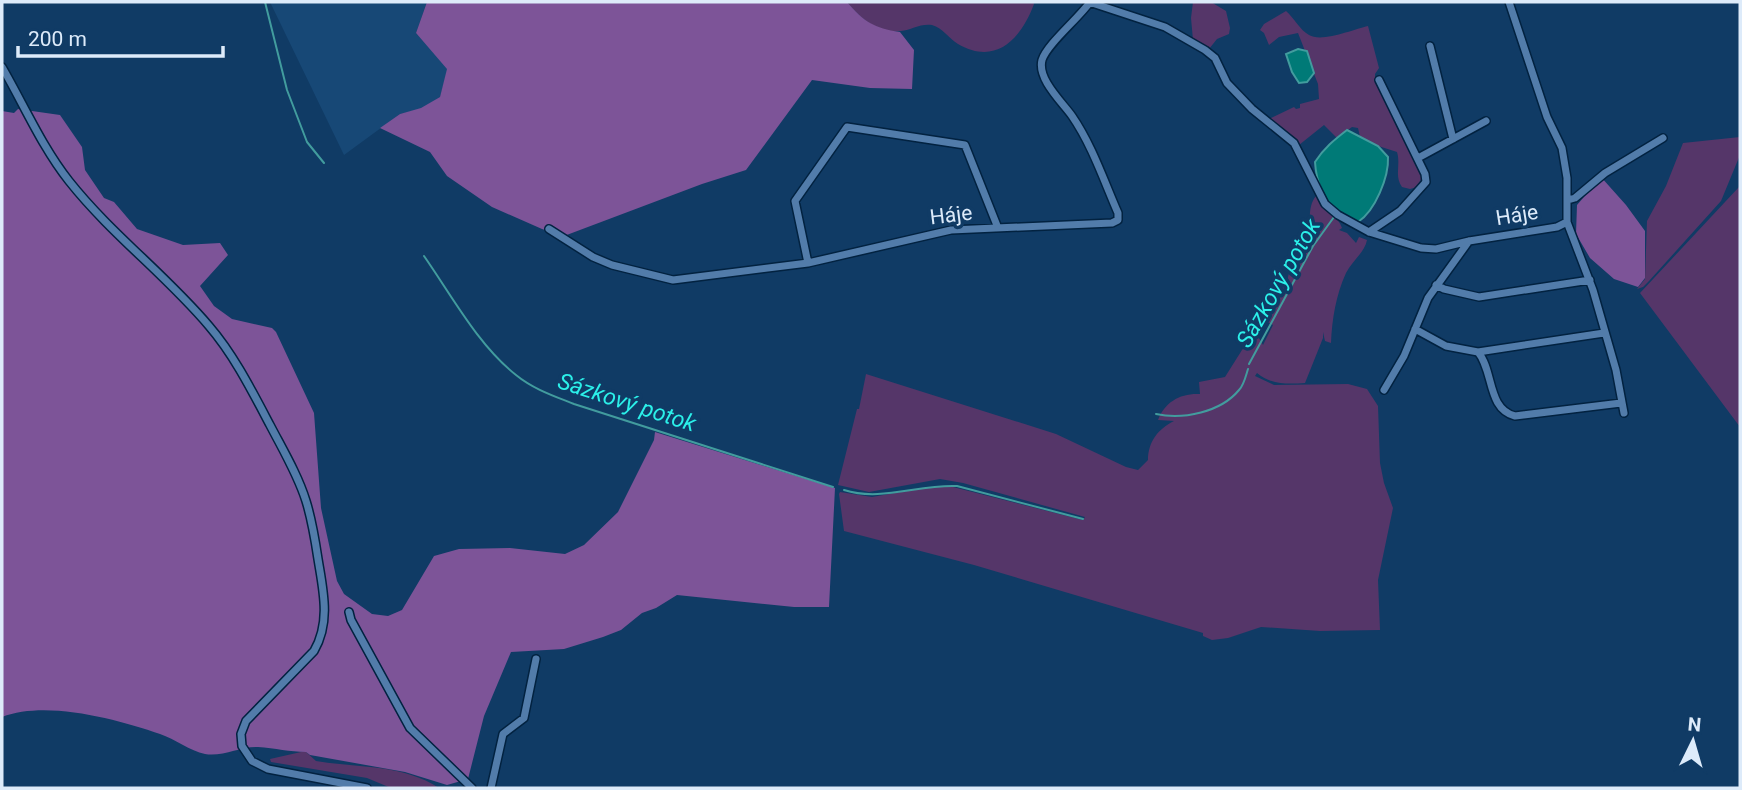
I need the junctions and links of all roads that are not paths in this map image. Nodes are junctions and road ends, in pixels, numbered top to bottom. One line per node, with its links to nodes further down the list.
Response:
1 (1090, 2): 12 (street, Háje); 14 (street, Háje)
2 (1508, 2): 10 (street, Háje)
3 (1430, 46): 8 (street)
4 (2, 67): 27 (street)
5 (1379, 80): 9 (street)
6 (1486, 121): 8 (street)
7 (1662, 138): 10 (street, Háje)
8 (1453, 139): 9 (street)
9 (1418, 158): 14 (street)
10 (1568, 200): 11 (street, Háje)
11 (1567, 222): 15 (street, Háje); 17 (street)
12 (998, 228): 16 (street, Háje); 16 (street)
13 (549, 229): 16 (street, Háje)
14 (1369, 232): 15 (street, Háje)
15 (1469, 240): 18 (street)
16 (808, 262)
17 (1590, 280): 18 (street); 20 (street)
18 (1436, 285): 19 (street)
19 (1415, 329): 21 (street); 22 (street)
20 (1604, 333): 21 (street); 23 (street)
21 (1478, 352): 23 (street)
22 (1384, 390)
23 (1622, 403): 24 (street)
24 (1623, 413)
25 (349, 612): 28 (street)
26 (536, 659): 29 (street)
27 (367, 788)
28 (472, 788)
29 (491, 788)

